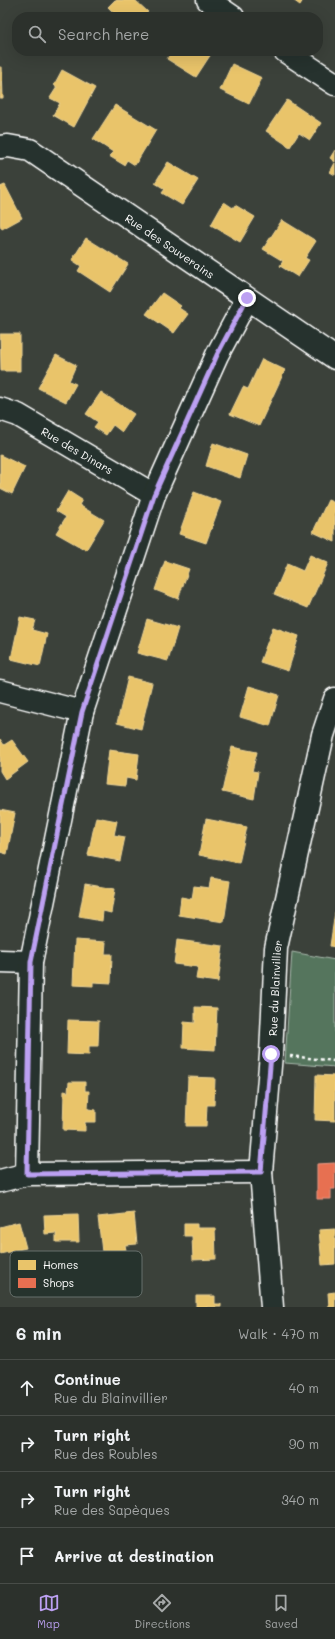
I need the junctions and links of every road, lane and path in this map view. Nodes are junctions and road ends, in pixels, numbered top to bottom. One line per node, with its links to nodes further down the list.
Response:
1 (208, 0): 2 (street)
2 (226, 12)
3 (293, 56): 4 (street)
4 (335, 84)
5 (0, 147): 6 (street, Rue des Souverains)
6 (247, 298): 7 (street, Rue des Souverains); 9 (street)
7 (335, 358)
8 (0, 409): 9 (street, Rue des Dinars)
9 (154, 495): 12 (street)
10 (0, 691): 12 (street)
11 (335, 699): 15 (street, Rue du Blainvillier)
12 (82, 712): 14 (street)
13 (0, 961): 14 (street)
14 (31, 962): 18 (street)
15 (271, 1054): 16 (path); 17 (street, Rue du Blainvillier)
16 (335, 1061)
17 (261, 1172): 18 (street); 20 (street, Rue du Blainvillier)
18 (27, 1174): 19 (street)
19 (0, 1180)
20 (272, 1307)

